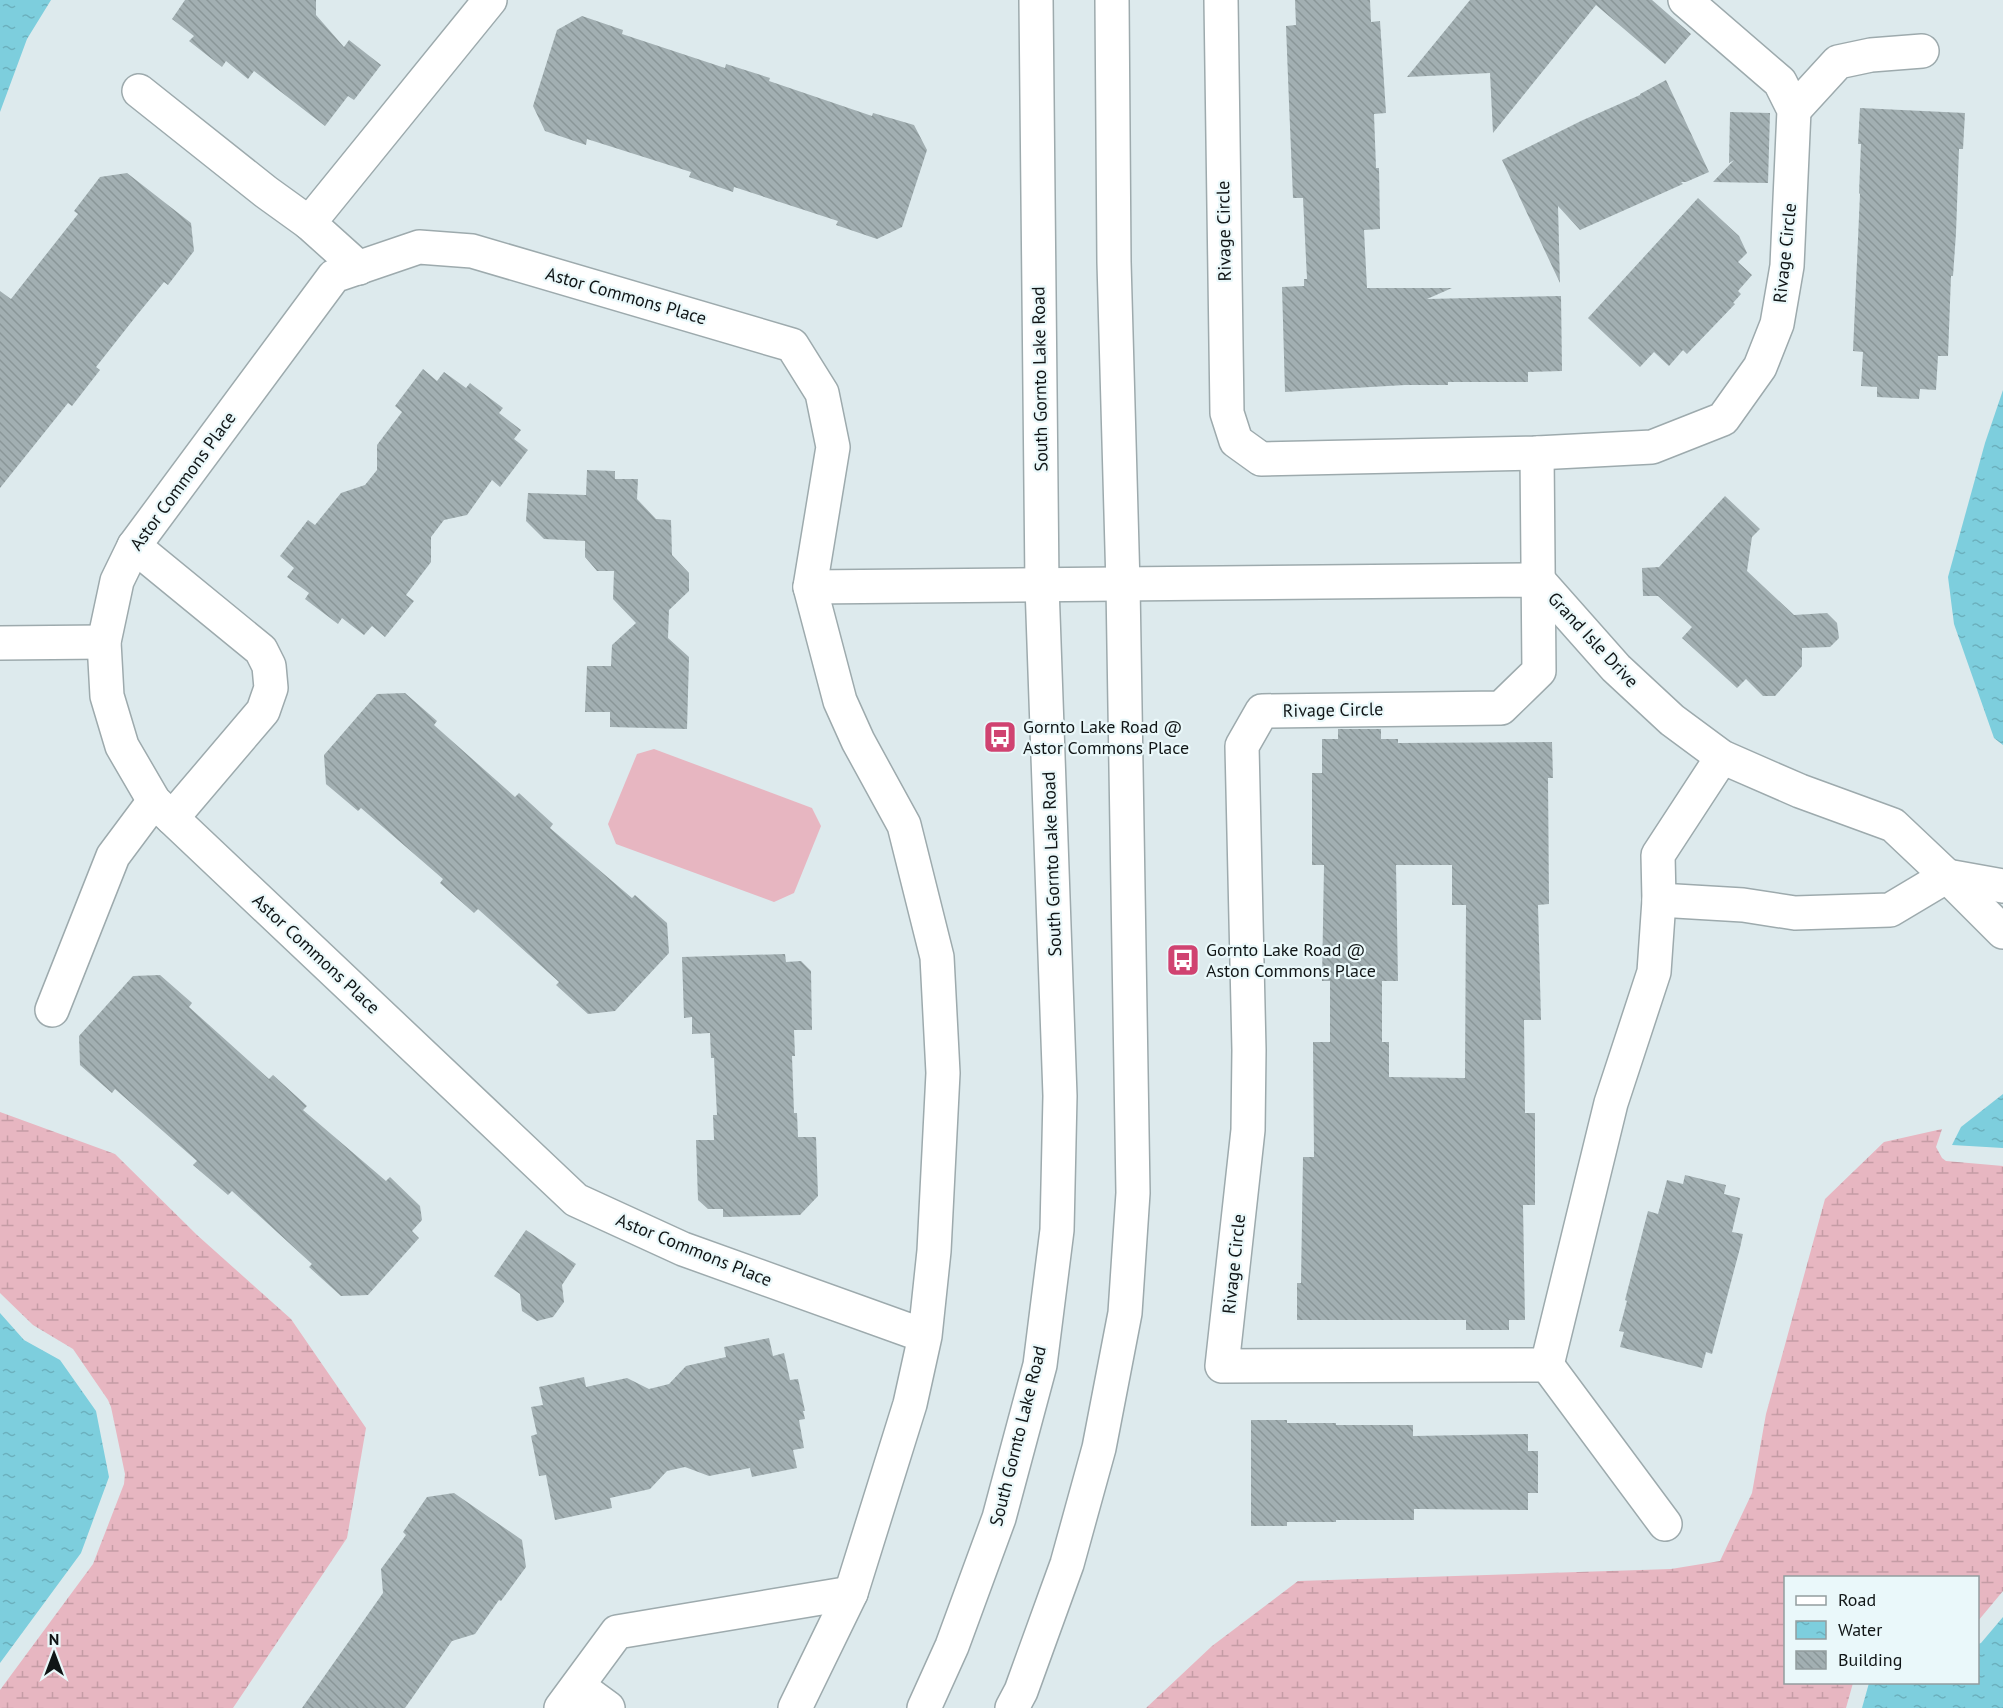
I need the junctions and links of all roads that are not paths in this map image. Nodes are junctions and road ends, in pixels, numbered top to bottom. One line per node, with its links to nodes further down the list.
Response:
1 (490, 0): 9 (street)
2 (1036, 0): 15 (street, South Gornto Lake Road)
3 (1112, 0): 14 (street)
4 (1221, 0): 11 (street, Rivage Circle)
5 (1685, 0): 8 (street, Rivage Circle)
6 (1922, 51): 8 (street)
7 (139, 90): 9 (street)
8 (1794, 110): 11 (street, Rivage Circle)
9 (309, 223): 10 (street)
10 (359, 268): 12 (street, Astor Commons Place); 16 (street, Astor Commons Place)
11 (1537, 453): 13 (street, Rivage Circle)
12 (134, 546): 17 (street, Astor Commons Place); 20 (street)
13 (1538, 580): 14 (street, Grand Isle Drive); 19 (street, Grand Isle Drive); 27 (street, Rivage Circle)
14 (1123, 585): 15 (street, Grand Isle Drive); 34 (street)
15 (1042, 586): 16 (street); 33 (street, South Gornto Lake Road)
16 (810, 587): 26 (street, Astor Commons Place)
17 (104, 642): 18 (street); 20 (street, Astor Commons Place)
18 (0, 643)
19 (1722, 757): 21 (street, Grand Isle Drive); 23 (street)
20 (163, 810): 25 (street); 26 (street, Astor Commons Place)
21 (1947, 876): 22 (street); 23 (street); 24 (street, Grand Isle Drive)
22 (2003, 886)
23 (1659, 900): 27 (street)
24 (2003, 932)
25 (52, 1010)
26 (925, 1336): 29 (street, Astor Commons Place)
27 (1547, 1365): 28 (street)
28 (1665, 1524)
29 (851, 1593): 30 (street); 32 (street, Astor Commons Place)
30 (569, 1697): 31 (street)
31 (608, 1708)
32 (795, 1708)
33 (924, 1708)
34 (1012, 1708)

